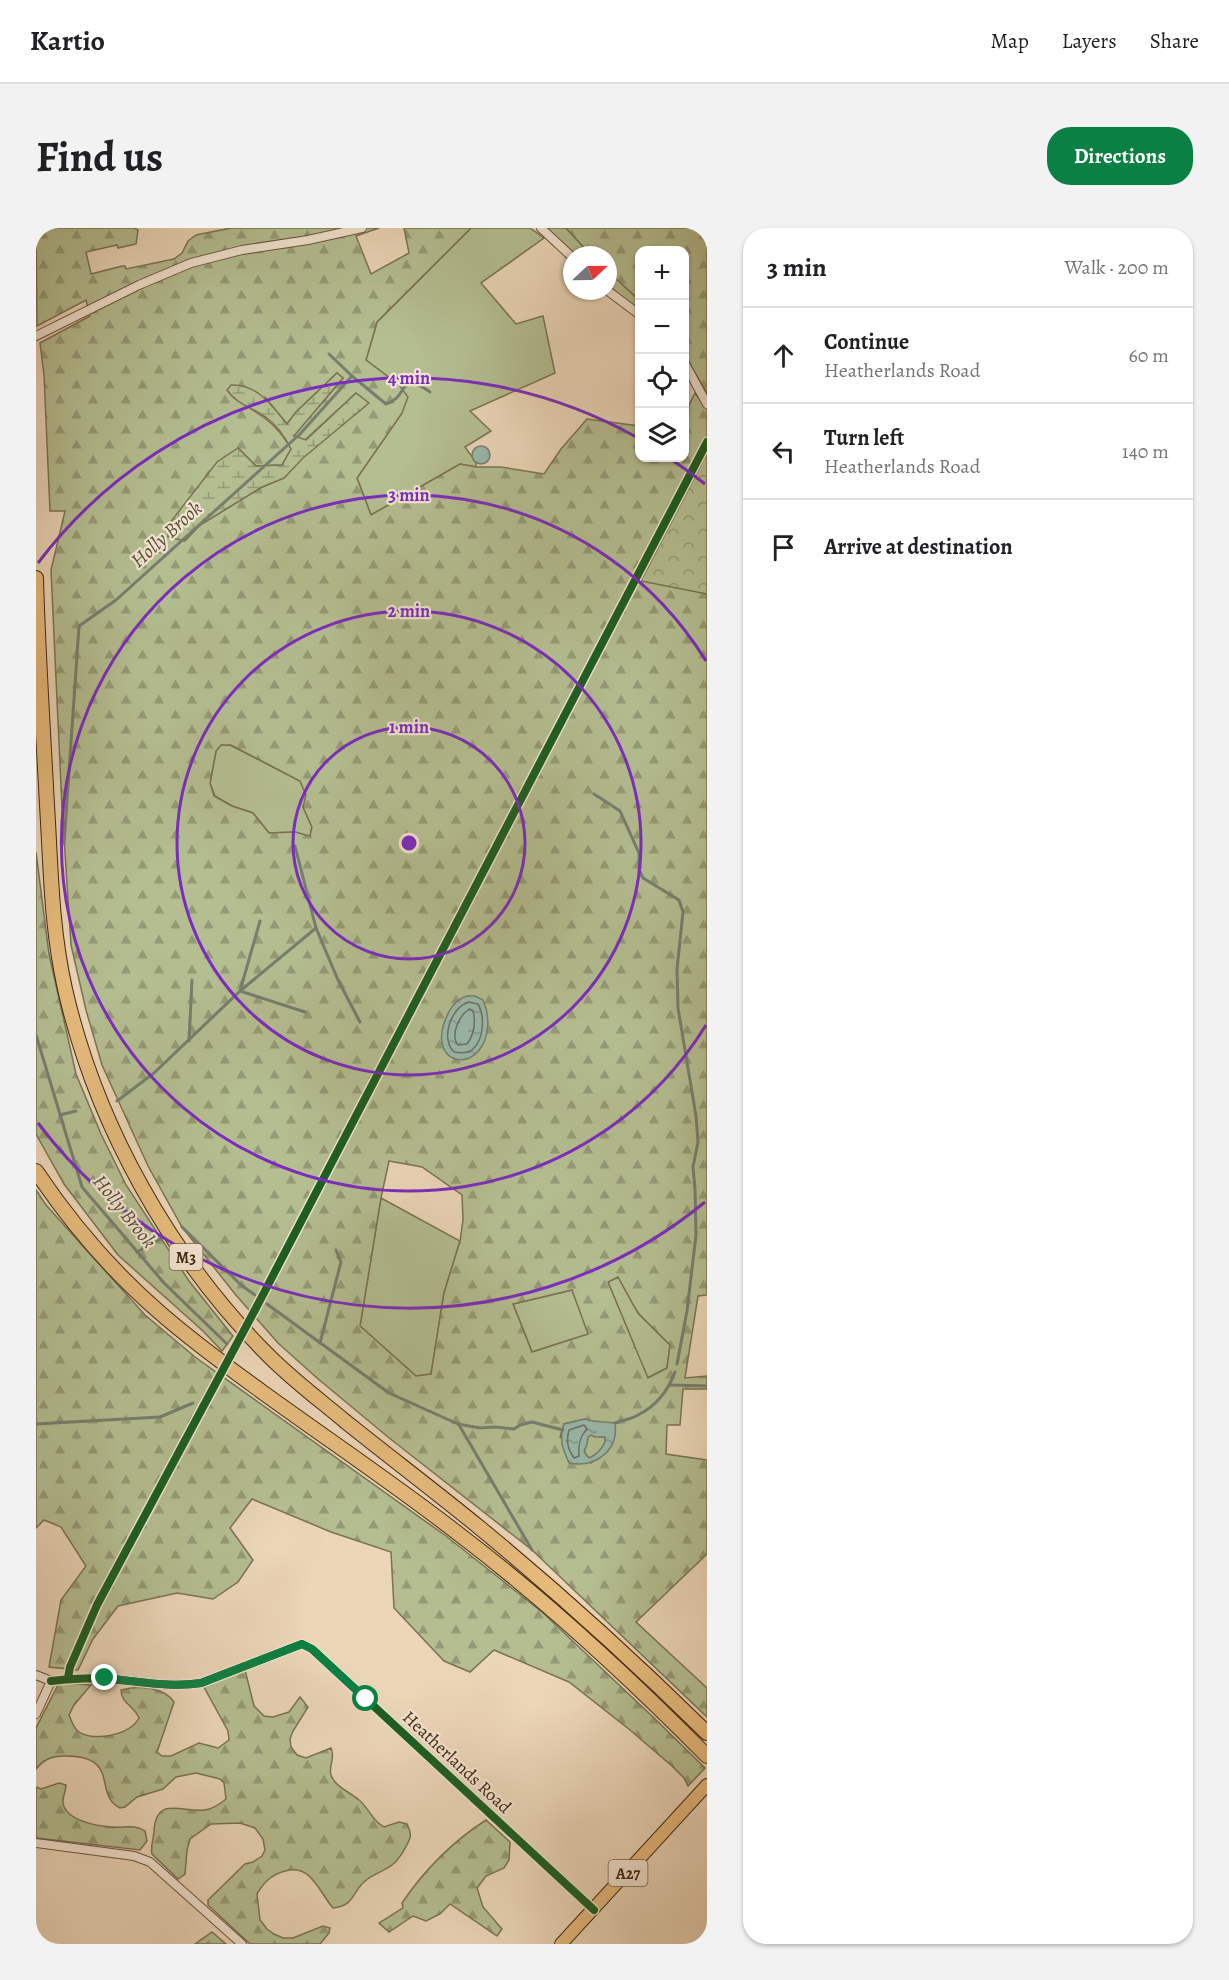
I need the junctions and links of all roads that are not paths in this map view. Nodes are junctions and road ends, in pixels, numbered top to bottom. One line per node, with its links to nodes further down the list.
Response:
1 (362, 228): 6 (street)
2 (541, 228): 3 (street)
3 (563, 249)
4 (617, 298): 5 (street)
5 (635, 312)
6 (36, 336)
7 (689, 371): 8 (street)
8 (707, 404)
9 (36, 578): 14 (highway, M3)
10 (36, 1171): 15 (highway)
11 (36, 1675): 12 (street)
12 (51, 1681): 13 (street); 18 (street, Heatherlands Road)
13 (36, 1714)
14 (707, 1733)
15 (707, 1756)
16 (707, 1785): 18 (main road, A27)
17 (36, 1843): 19 (street)
18 (594, 1910): 20 (main road, A27)
19 (242, 1944)
20 (561, 1944)

